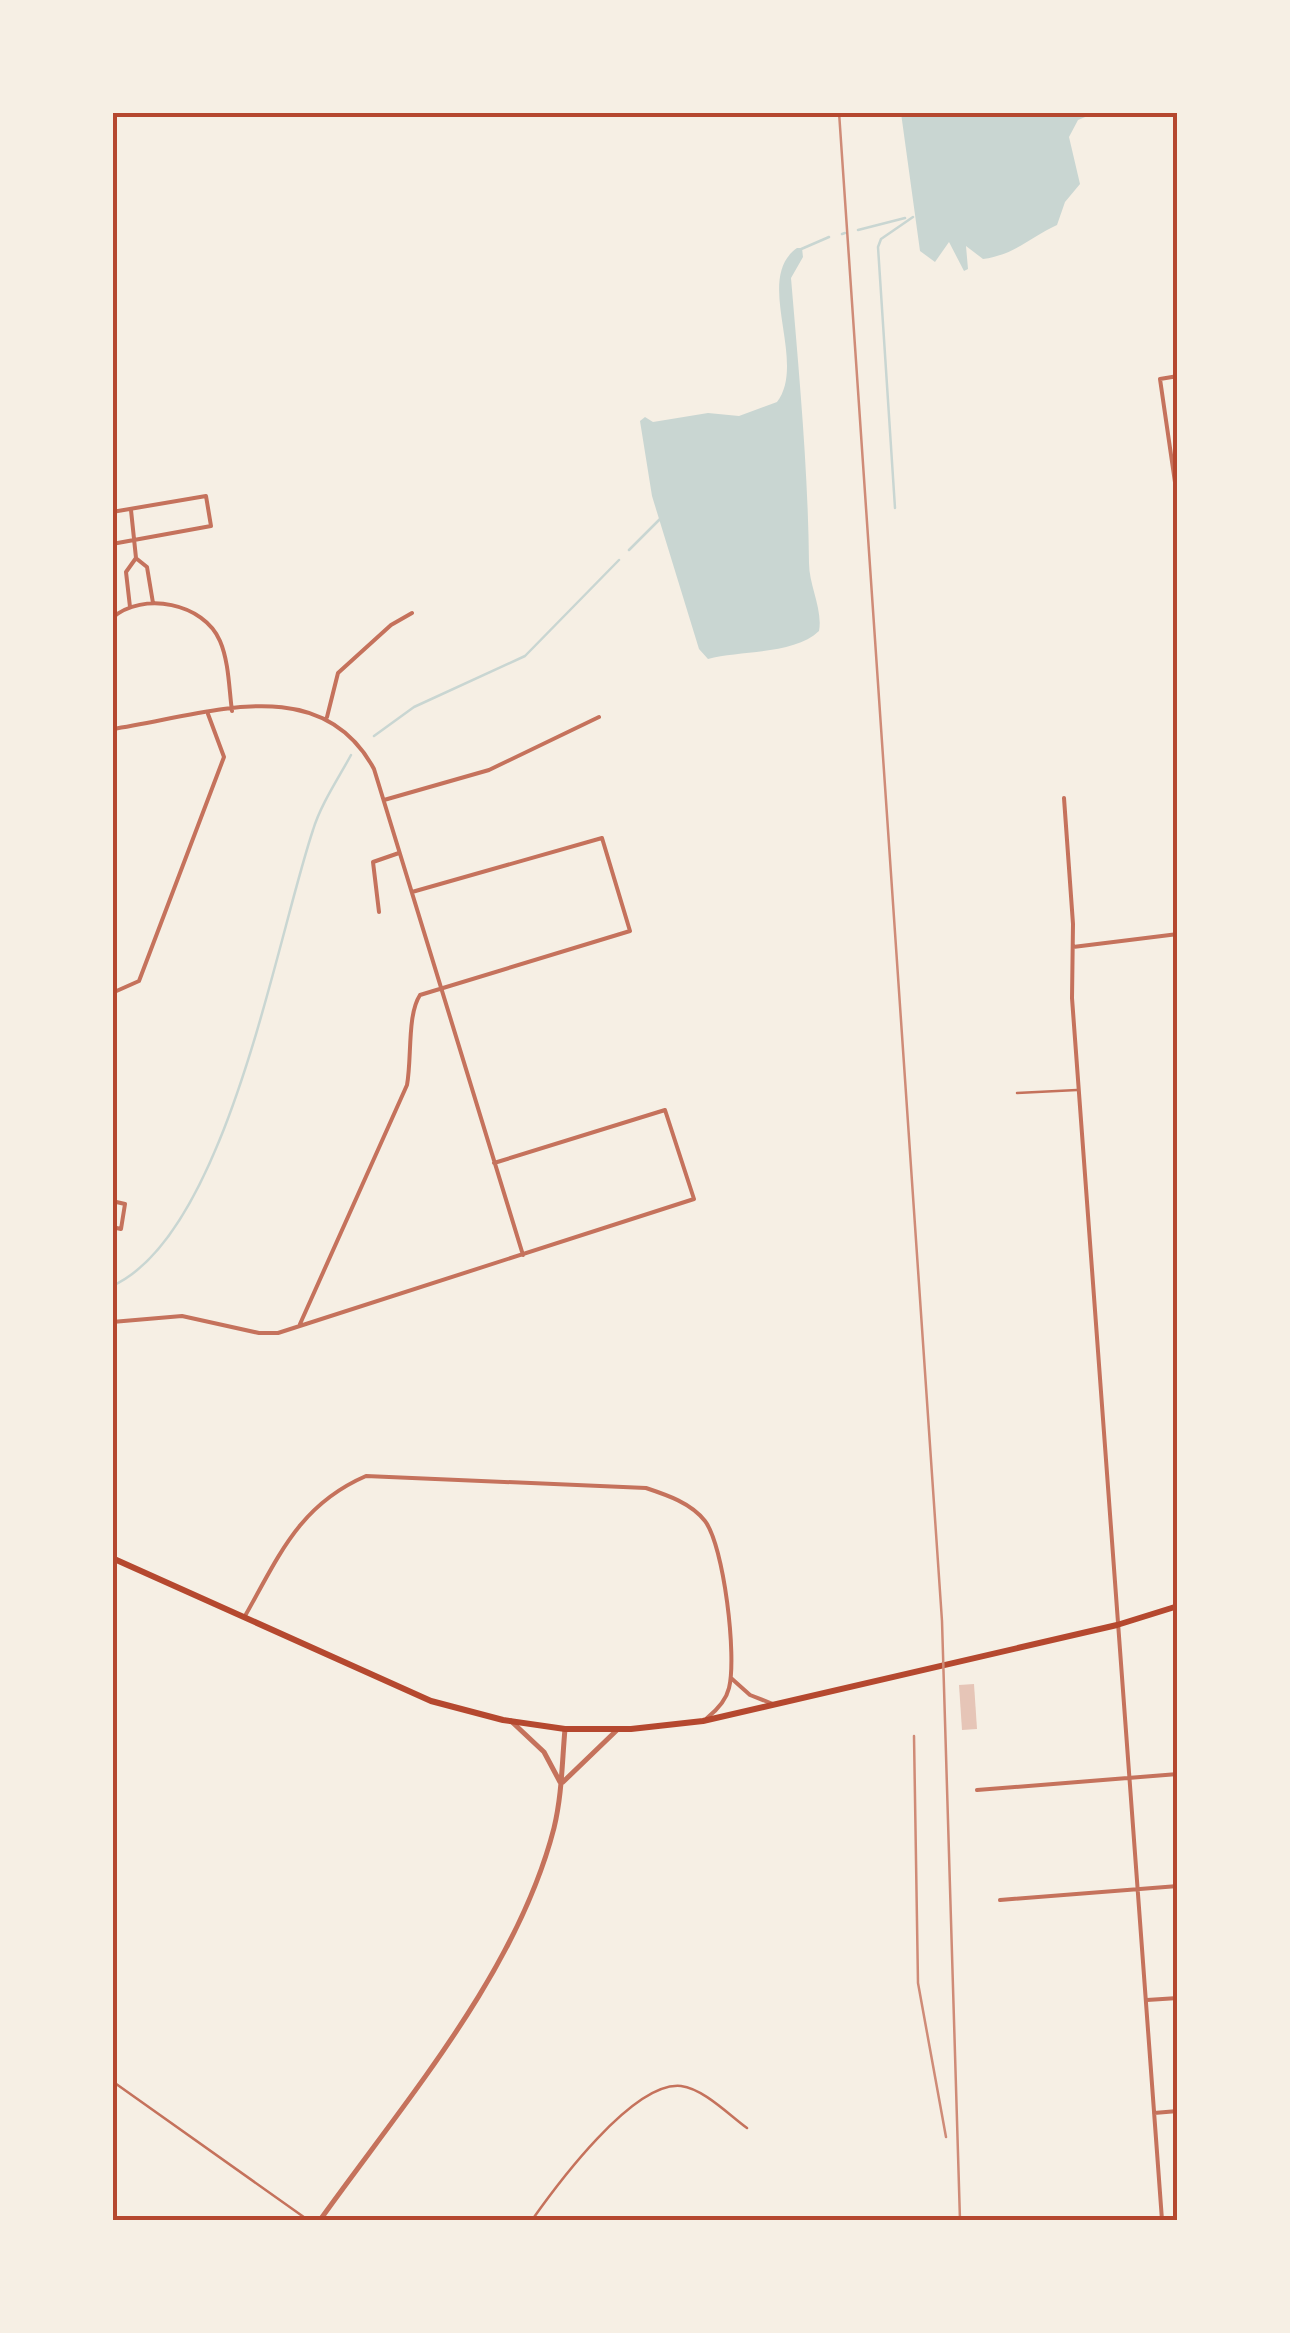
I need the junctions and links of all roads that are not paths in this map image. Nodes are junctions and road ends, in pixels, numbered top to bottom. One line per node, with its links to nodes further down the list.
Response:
1 (1178, 376): 2 (street)
2 (1178, 503)
3 (131, 510): 4 (street); 5 (street); 5 (street)
4 (112, 512)
5 (134, 540): 6 (street); 7 (street)
6 (112, 544)
7 (136, 558): 8 (street); 9 (street)
8 (153, 603): 9 (street); 12 (street)
9 (130, 607): 11 (street)
10 (412, 613): 14 (street)
11 (112, 618)
12 (232, 711): 13 (street); 14 (street)
13 (208, 714): 16 (street); 25 (street)
14 (327, 717): 18 (street)
15 (599, 717): 18 (street)
16 (112, 729)
17 (1064, 798): 23 (street)
18 (384, 800): 19 (street)
19 (399, 853): 20 (street); 21 (street)
20 (412, 892): 24 (street); 24 (street)
21 (379, 912)
22 (1178, 934): 23 (street)
23 (1073, 947): 26 (street)
24 (441, 986): 28 (street); 33 (street)
25 (112, 993)
26 (1078, 1090): 27 (lane); 37 (street)
27 (1017, 1093)
28 (494, 1163): 31 (street); 31 (street)
29 (112, 1202): 30 (street)
30 (112, 1228)
31 (523, 1255): 33 (street)
32 (112, 1322): 33 (street)
33 (300, 1324)
34 (112, 1558): 36 (main road)
35 (1178, 1606): 37 (main road)
36 (245, 1616): 38 (street); 40 (main road)
37 (1117, 1625): 39 (main road); 45 (street)
38 (731, 1678): 39 (street); 41 (street)
39 (772, 1704): 41 (main road)
40 (511, 1721): 42 (main road); 46 (street)
41 (704, 1722): 43 (main road)
42 (565, 1729): 43 (main road); 46 (street)
43 (618, 1730): 46 (street)
44 (1178, 1774): 45 (street)
45 (1131, 1778): 47 (street); 49 (street)
46 (561, 1785): 58 (street)
47 (978, 1790)
48 (1178, 1886): 49 (street)
49 (1138, 1889): 50 (street); 52 (street)
50 (1000, 1900)
51 (1178, 1998): 52 (street)
52 (1147, 2000): 55 (street)
53 (112, 2081): 57 (lane)
54 (1178, 2110): 55 (street)
55 (1154, 2113): 60 (street)
56 (747, 2128): 59 (lane)
57 (308, 2220)
58 (320, 2220)
59 (532, 2220)
60 (1162, 2220)

